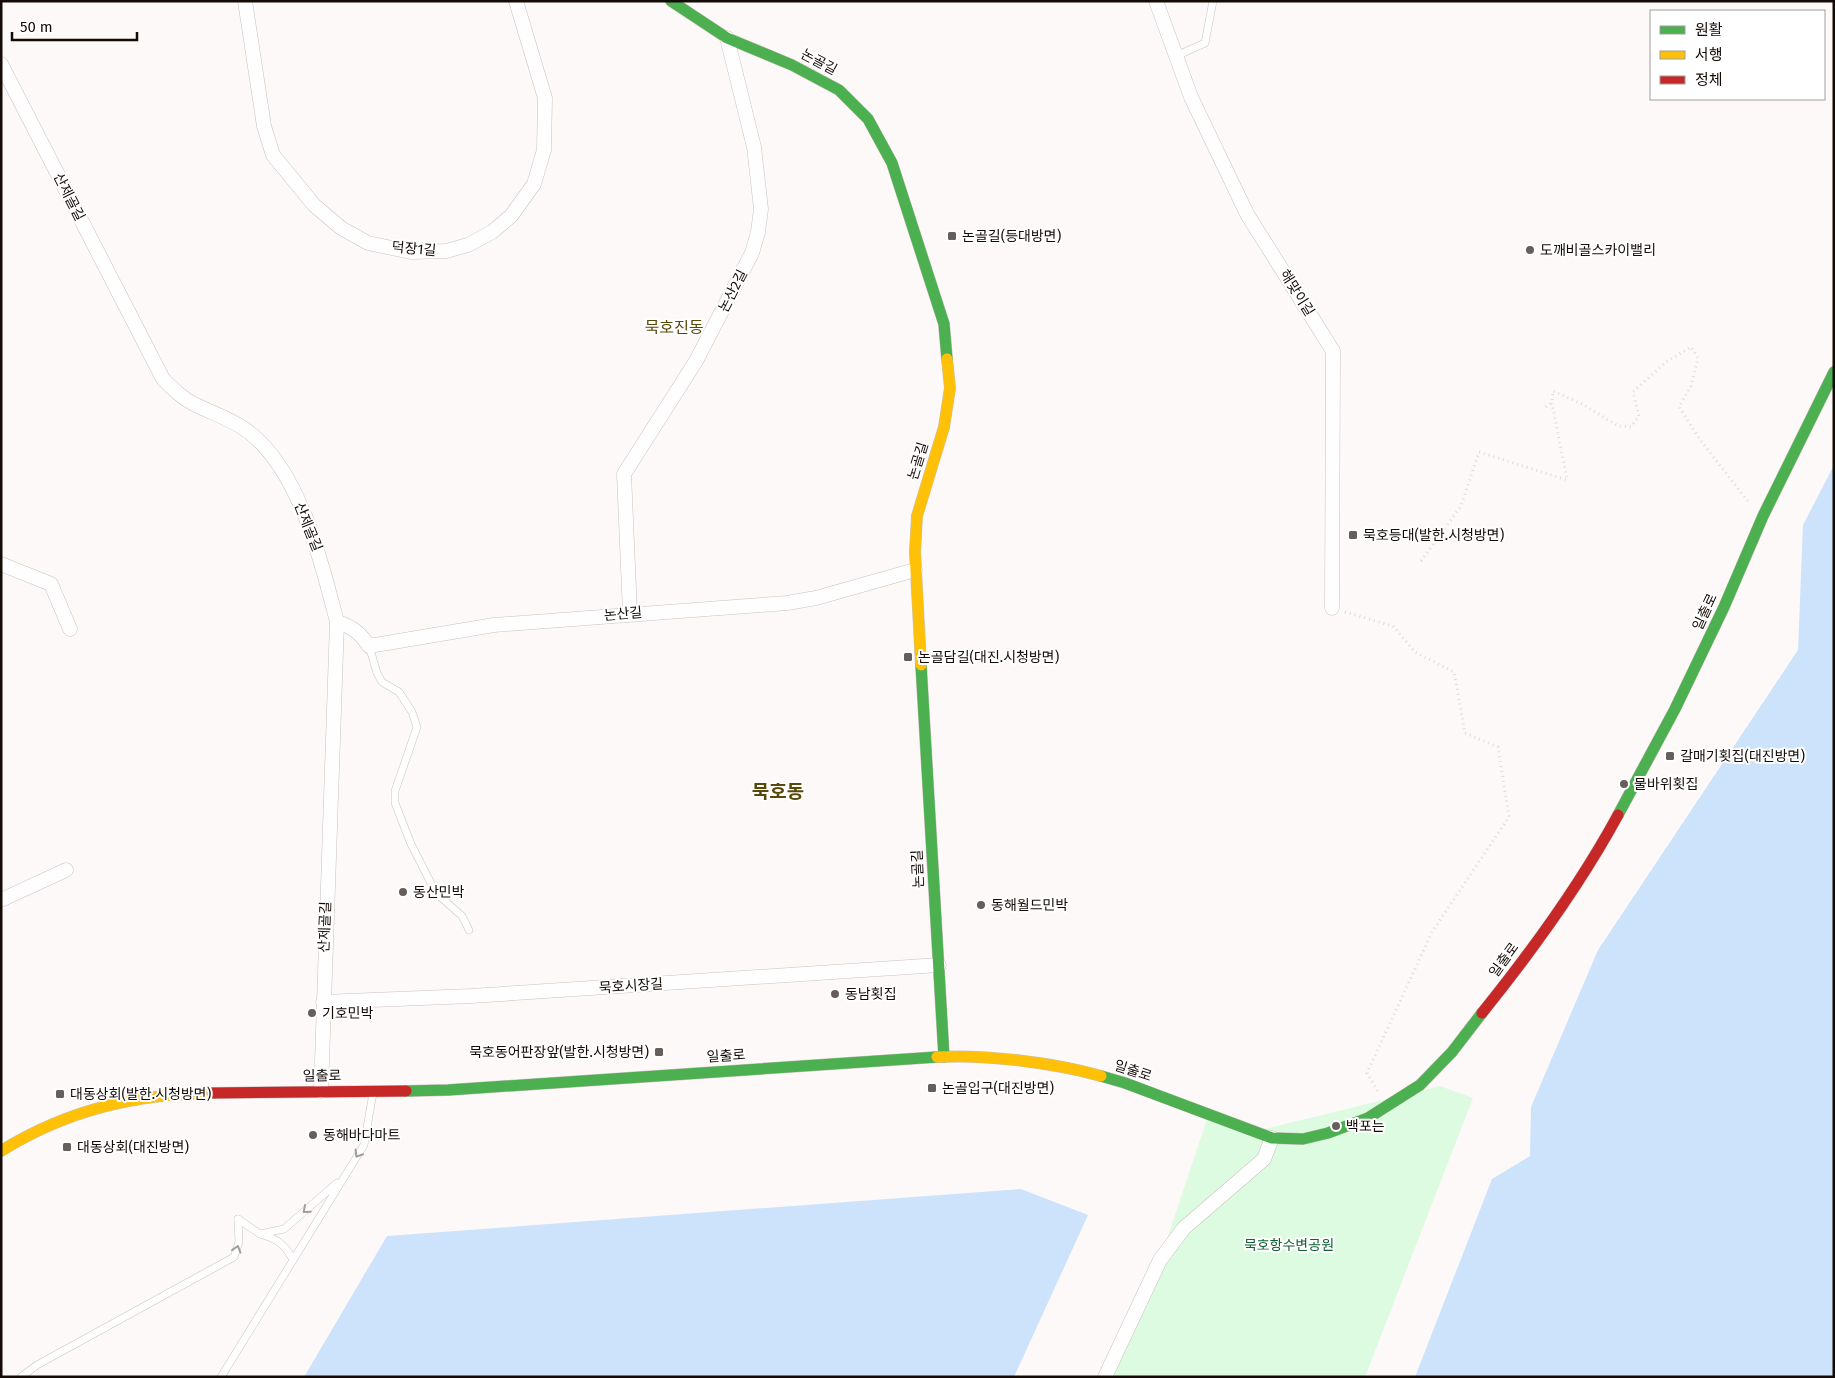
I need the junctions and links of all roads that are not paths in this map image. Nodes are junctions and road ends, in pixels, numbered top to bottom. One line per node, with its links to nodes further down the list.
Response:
1 (245, 1): 2 (street, 덕장1길)
2 (516, 1)
3 (671, 1): 6 (street, 논골길)
4 (1156, 1): 7 (street, 해맞이길)
5 (1213, 1): 7 (lane)
6 (727, 38): 11 (street, 논골길); 13 (street, 논산2길)
7 (1176, 56): 12 (street, 해맞이길)
8 (1, 64): 14 (street, 산제골길)
9 (1834, 372): 25 (street, 일출로)
10 (1, 564): 15 (street)
11 (915, 570): 13 (street, 논산길); 20 (street, 논골길)
12 (1332, 608)
13 (630, 614): 16 (street, 논산길)
14 (337, 622): 16 (street); 21 (street, 산제골길)
15 (70, 629)
16 (370, 646): 19 (lane)
17 (66, 870): 18 (street)
18 (1, 900)
19 (469, 930)
20 (939, 965): 21 (street, 묵호시장길); 22 (street, 논골길)
21 (322, 1002): 23 (street, 산제골길)
22 (944, 1057): 24 (street, 일출로); 25 (street, 일출로)
23 (321, 1091): 24 (street, 일출로); 26 (street, 일출로)
24 (374, 1091): 27 (lane, one-way to 27)
25 (1272, 1138): 32 (street)
26 (1, 1151)
27 (343, 1178): 28 (lane, one-way to 28); 29 (lane)
28 (260, 1234): 29 (lane); 30 (lane, one-way to 28)
29 (293, 1260): 31 (lane)
30 (21, 1377)
31 (221, 1377)
32 (1105, 1377)

